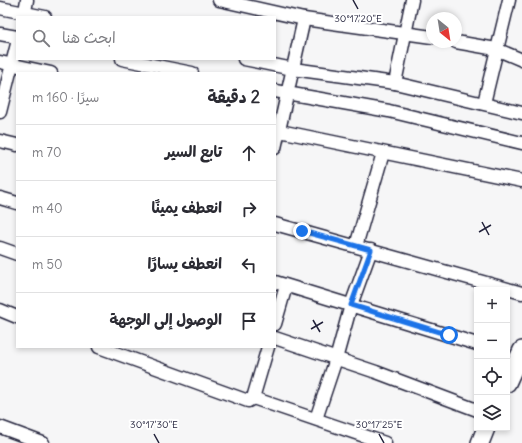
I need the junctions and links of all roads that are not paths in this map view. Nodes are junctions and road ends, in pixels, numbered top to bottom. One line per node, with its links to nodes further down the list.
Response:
1 (27, 0): 6 (street)
2 (219, 0): 8 (street)
3 (412, 0): 9 (street)
4 (509, 0): 15 (street)
5 (0, 8): 6 (street)
6 (24, 15): 7 (street)
7 (34, 16)
8 (304, 19): 9 (street); 20 (street)
9 (406, 33): 11 (street); 24 (street)
10 (0, 34): 12 (street)
11 (426, 36)
12 (16, 37)
13 (462, 43): 15 (street)
14 (16, 46): 19 (street)
15 (496, 50): 18 (street); 27 (street)
16 (125, 60): 21 (street)
17 (249, 60): 20 (street)
18 (522, 60)
19 (6, 63): 22 (street); 28 (street)
20 (292, 69): 24 (street); 26 (street)
21 (159, 70): 23 (street)
22 (46, 72)
23 (181, 72)
24 (395, 83): 27 (street)
25 (276, 91): 26 (street)
26 (287, 94): 30 (street); 32 (street)
27 (484, 103): 29 (street)
28 (0, 112)
29 (522, 113)
30 (277, 130): 34 (street)
31 (0, 141): 33 (street)
32 (522, 143)
33 (16, 145)
34 (383, 153): 35 (street); 39 (street)
35 (522, 181)
36 (0, 198): 37 (street)
37 (16, 203)
38 (276, 224): 39 (street)
39 (356, 246): 41 (street)
40 (0, 248): 42 (street)
41 (371, 250): 44 (street); 45 (street)
42 (16, 254)
43 (281, 284): 45 (street); 48 (street)
44 (522, 293)
45 (351, 305): 50 (street); 54 (street)
46 (0, 310): 47 (street)
47 (16, 317)
48 (276, 317)
49 (276, 338): 54 (street)
50 (474, 343)
51 (102, 348): 56 (street)
52 (268, 348): 56 (street)
53 (516, 353): 55 (street)
54 (336, 359): 57 (street); 58 (street)
55 (510, 372)
56 (253, 398): 58 (street)
57 (474, 409)
58 (316, 419): 62 (street)
59 (0, 427): 61 (street)
60 (485, 431): 63 (street)
61 (43, 443)
62 (385, 443)
63 (480, 443)

